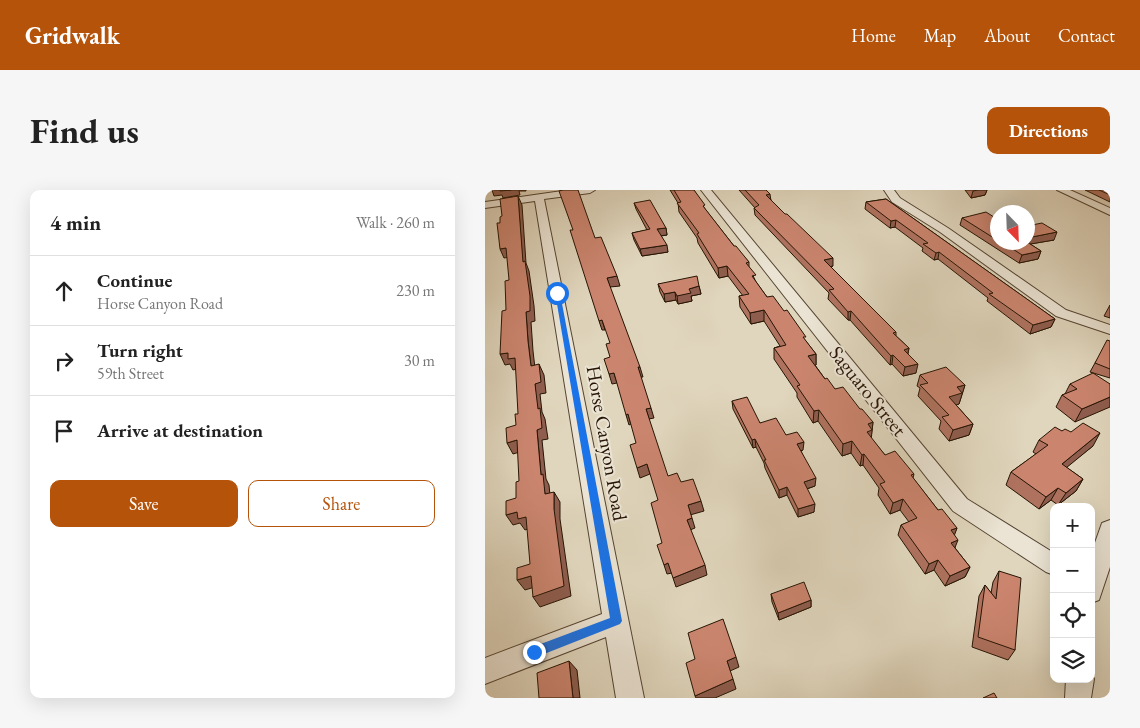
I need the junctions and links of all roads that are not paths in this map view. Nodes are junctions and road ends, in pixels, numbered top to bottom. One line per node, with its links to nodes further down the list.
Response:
1 (590, 190): 5 (street)
2 (707, 190): 10 (street, Saguaro Street)
3 (889, 190): 8 (street)
4 (1062, 190): 7 (street)
5 (539, 197): 6 (street); 12 (street, Horse Canyon Road)
6 (485, 205)
7 (1110, 212)
8 (1110, 330)
9 (1110, 529): 11 (street)
10 (1050, 562)
11 (1095, 577)
12 (616, 621): 13 (street); 14 (street, Horse Canyon Road)
13 (485, 671)
14 (630, 698)

